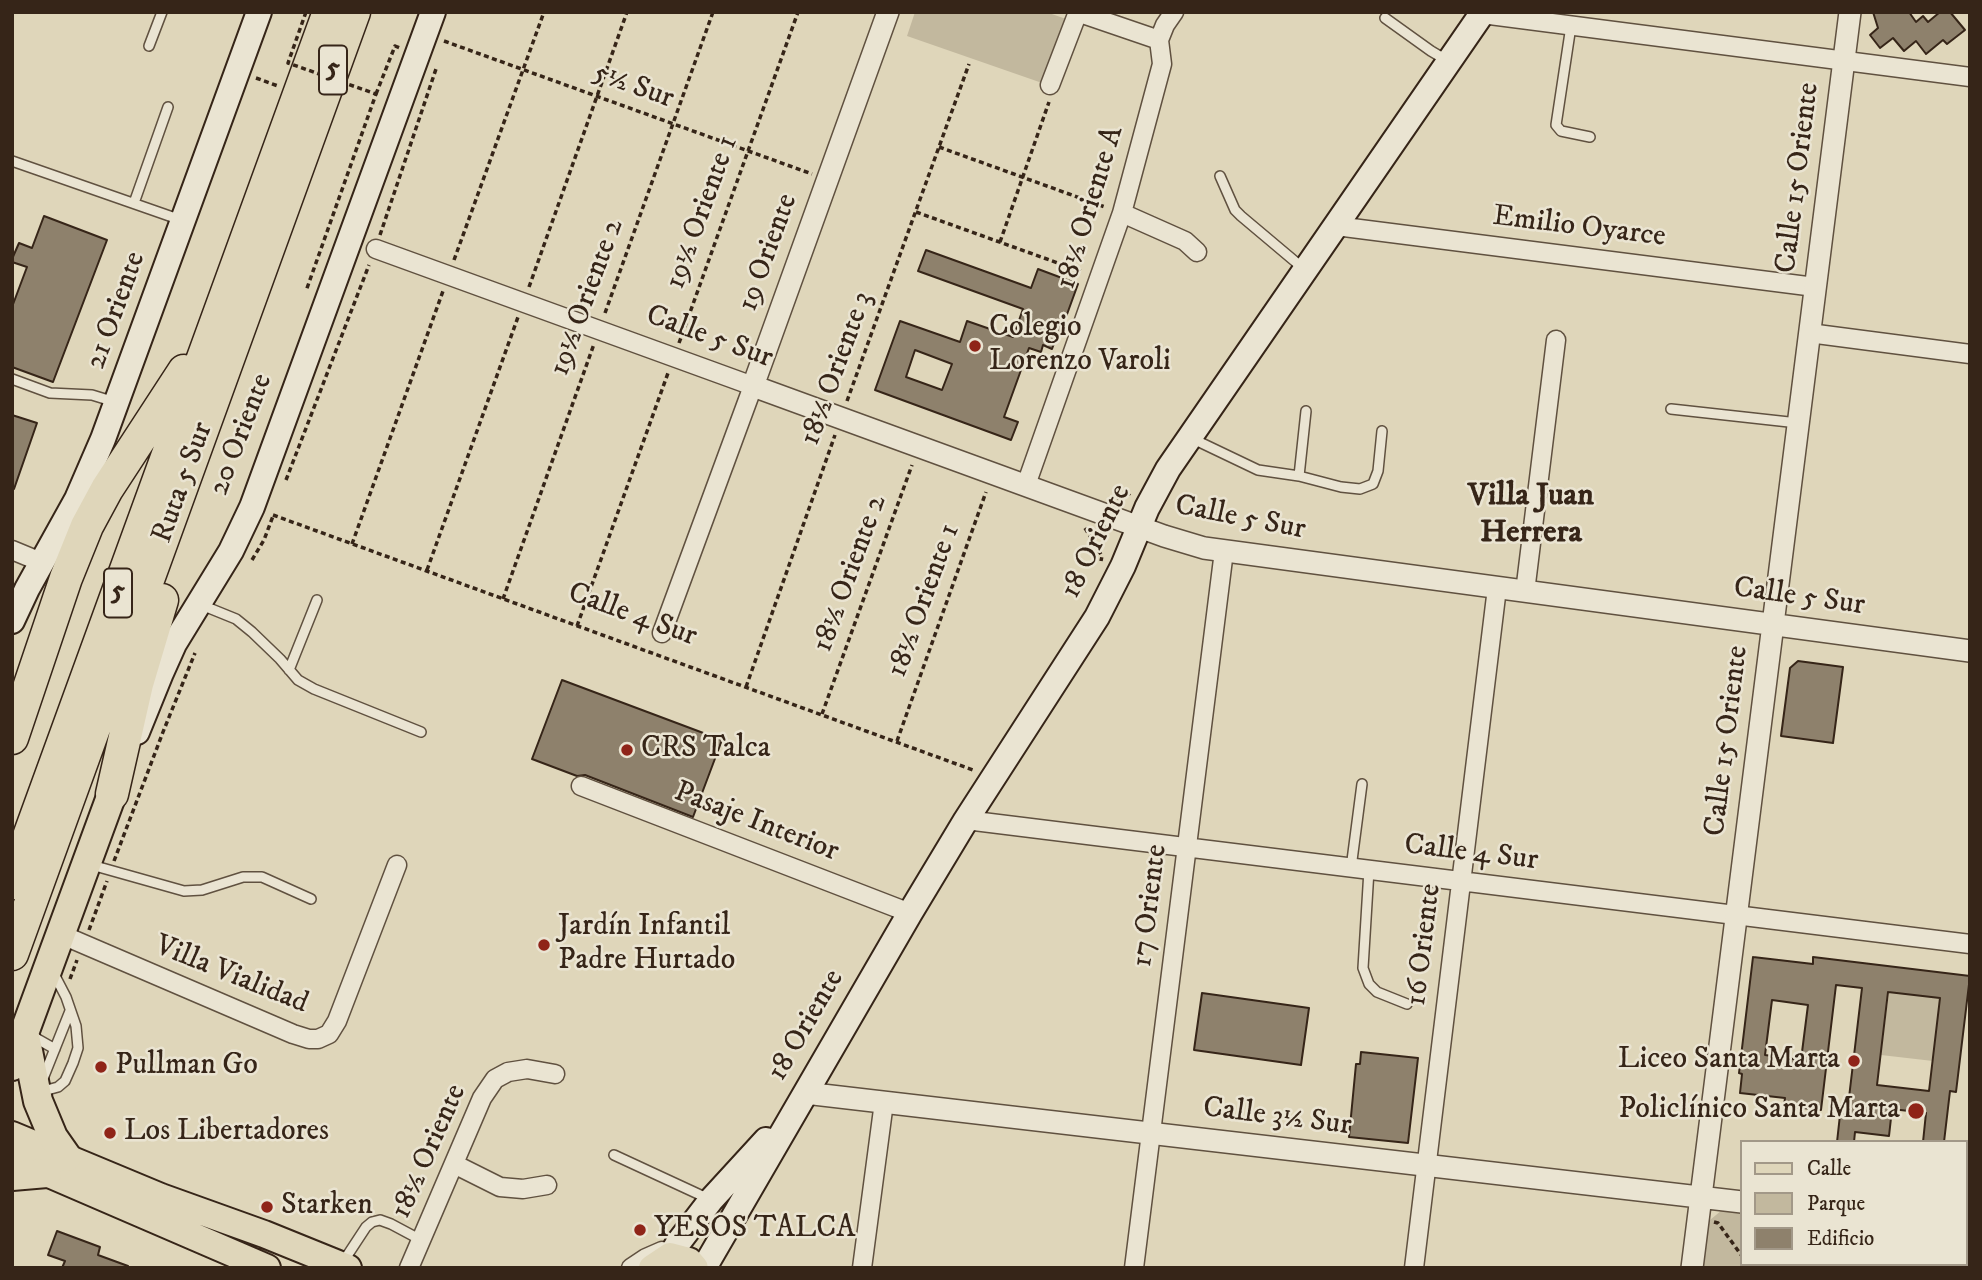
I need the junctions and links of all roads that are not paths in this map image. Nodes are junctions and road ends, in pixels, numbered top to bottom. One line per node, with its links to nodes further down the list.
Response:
1 (162, 12): 14 (lane)
2 (259, 12): 25 (main road, 21 Oriente)
3 (329, 12): 31 (highway, Ruta 5 Sur / 5)
4 (355, 12): 43 (highway, Ruta 5 Sur / 5)
5 (888, 12): 36 (street, 19 Oriente)
6 (1078, 12): 13 (street); 18 (street)
7 (1174, 12): 13 (street)
8 (1850, 12): 15 (street, Calle 15 Oriente)
9 (1483, 13): 12 (street); 16 (main road, 18 Oriente)
10 (1384, 18): 16 (lane)
11 (429, 23): 53 (main road, 20 Oriente)
12 (1571, 26): 15 (street); 20 (lane)
13 (1159, 40): 24 (street, 18½ Oriente A)
14 (149, 46)
15 (1843, 61): 17 (street); 30 (street, Calle 15 Oriente)
16 (1450, 62): 26 (main road, 18 Oriente)
17 (1970, 77)
18 (1050, 85)
19 (168, 107): 23 (lane)
20 (1590, 137)
21 (12, 161): 23 (lane)
22 (1220, 176): 29 (lane)
23 (134, 203): 25 (lane)
24 (1122, 213): 28 (street); 45 (street, 18½ Oriente A)
25 (183, 220): 37 (main road, 21 Oriente)
26 (1336, 226): 29 (main road, 18 Oriente); 30 (street, Emilio Oyarce)
27 (376, 249): 36 (street, Calle 5 Sur)
28 (1197, 252)
29 (1306, 270): 42 (main road, 18 Oriente)
30 (1815, 287): 32 (street, Calle 15 Oriente)
31 (223, 303): 60 (highway); 71 (highway, Ruta 5 Sur / 5)
32 (1809, 334): 34 (street); 40 (street, Calle 15 Oriente)
33 (1556, 340): 51 (street)
34 (1970, 354)
35 (12, 379): 37 (lane)
36 (753, 386): 45 (street, Calle 5 Sur); 56 (street, 19 Oriente)
37 (116, 403): 49 (main road, 21 Oriente)
38 (1671, 409): 40 (lane)
39 (1306, 411): 44 (lane)
40 (1798, 423): 55 (street, Calle 15 Oriente)
41 (1382, 431): 44 (lane)
42 (1191, 437): 44 (lane); 46 (main road, 18 Oriente)
43 (200, 440): 63 (highway); 77 (highway, Ruta 5 Sur / 5)
44 (1299, 476)
45 (1026, 485): 46 (street, Calle 5 Sur)
46 (1139, 526): 48 (street, Calle 5 Sur); 64 (main road, 18 Oriente)
47 (12, 550): 49 (street)
48 (1224, 551): 50 (street, Calle 5 Sur); 65 (street, 17 Oriente)
49 (41, 562): 54 (main road, 21 Oriente)
50 (1497, 588): 51 (street, Calle 5 Sur); 70 (street, 16 Oriente)
51 (1525, 592): 55 (street, Calle 5 Sur)
52 (317, 600): 58 (lane)
53 (197, 604): 58 (lane); 63 (main road, 20 Oriente)
54 (12, 621)
55 (1772, 625): 57 (street, Calle 5 Sur); 74 (street, Calle 15 Oriente)
56 (662, 633)
57 (1970, 651)
58 (289, 670): 59 (lane)
59 (421, 732)
60 (12, 738)
61 (1362, 784): 68 (lane)
62 (581, 786): 73 (street, Pasaje Interior)
63 (111, 794): 66 (highway, 20 Oriente)
64 (966, 820): 65 (street, Calle 4 Sur); 73 (main road, 18 Oriente)
65 (1186, 847): 68 (street, Calle 4 Sur); 89 (street, 17 Oriente)
66 (86, 863): 72 (lane); 75 (highway, 20 Oriente)
67 (397, 864): 75 (street, Villa Vialidad)
68 (1351, 868): 69 (street, Calle 4 Sur)
69 (1370, 870): 70 (street, Calle 4 Sur); 79 (lane)
70 (1461, 881): 74 (street, Calle 4 Sur); 95 (street, 16 Oriente)
71 (12, 883)
72 (311, 899)
73 (910, 913): 86 (main road, 18 Oriente)
74 (1737, 915): 76 (street, Calle 4 Sur); 98 (street, Calle 15 Oriente)
75 (60, 934): 78 (highway, 20 Oriente)
76 (1970, 944)
77 (12, 954)
78 (50, 964): 80 (lane); 81 (highway, 20 Oriente)
79 (1407, 1004)
80 (70, 1011): 82 (lane); 85 (lane)
81 (24, 1032): 82 (lane); 83 (highway, 20 Oriente); 85 (highway)
82 (55, 1049): 85 (lane)
83 (12, 1066)
84 (555, 1074): 93 (street, 18½ Oriente)
85 (38, 1092): 94 (highway)
86 (805, 1093): 87 (street, Calle 3½ Sur); 88 (main road, 18 Oriente)
87 (884, 1102): 89 (street, Calle 3½ Sur); 109 (street)
88 (792, 1116): 99 (main road, 18 Oriente); 108 (main road, 18 Oriente)
89 (1151, 1133): 95 (street, Calle 3½ Sur); 110 (street, 17 Oriente)
90 (12, 1135): 94 (main road)
91 (614, 1155): 99 (lane)
92 (12, 1158): 94 (main road)
93 (454, 1164): 97 (street); 101 (street, 18½ Oriente)
94 (57, 1165): 96 (highway); 103 (main road); 104 (main road)
95 (1426, 1165): 98 (street, Calle 3½ Sur); 111 (street, 16 Oriente)
96 (12, 1176)
97 (547, 1185)
98 (1701, 1197): 100 (street, Calle 3½ Sur); 112 (street, Calle 15 Oriente)
99 (711, 1200): 102 (main road, 18 Oriente)
100 (1741, 1202)
101 (421, 1240): 103 (lane); 105 (street, 18½ Oriente)
102 (666, 1259): 106 (street); 107 (main road)
103 (344, 1266)
104 (267, 1268)
105 (409, 1268)
106 (631, 1268)
107 (695, 1268)
108 (704, 1268)
109 (862, 1268)
110 (1134, 1268)
111 (1413, 1268)
112 (1692, 1268)

